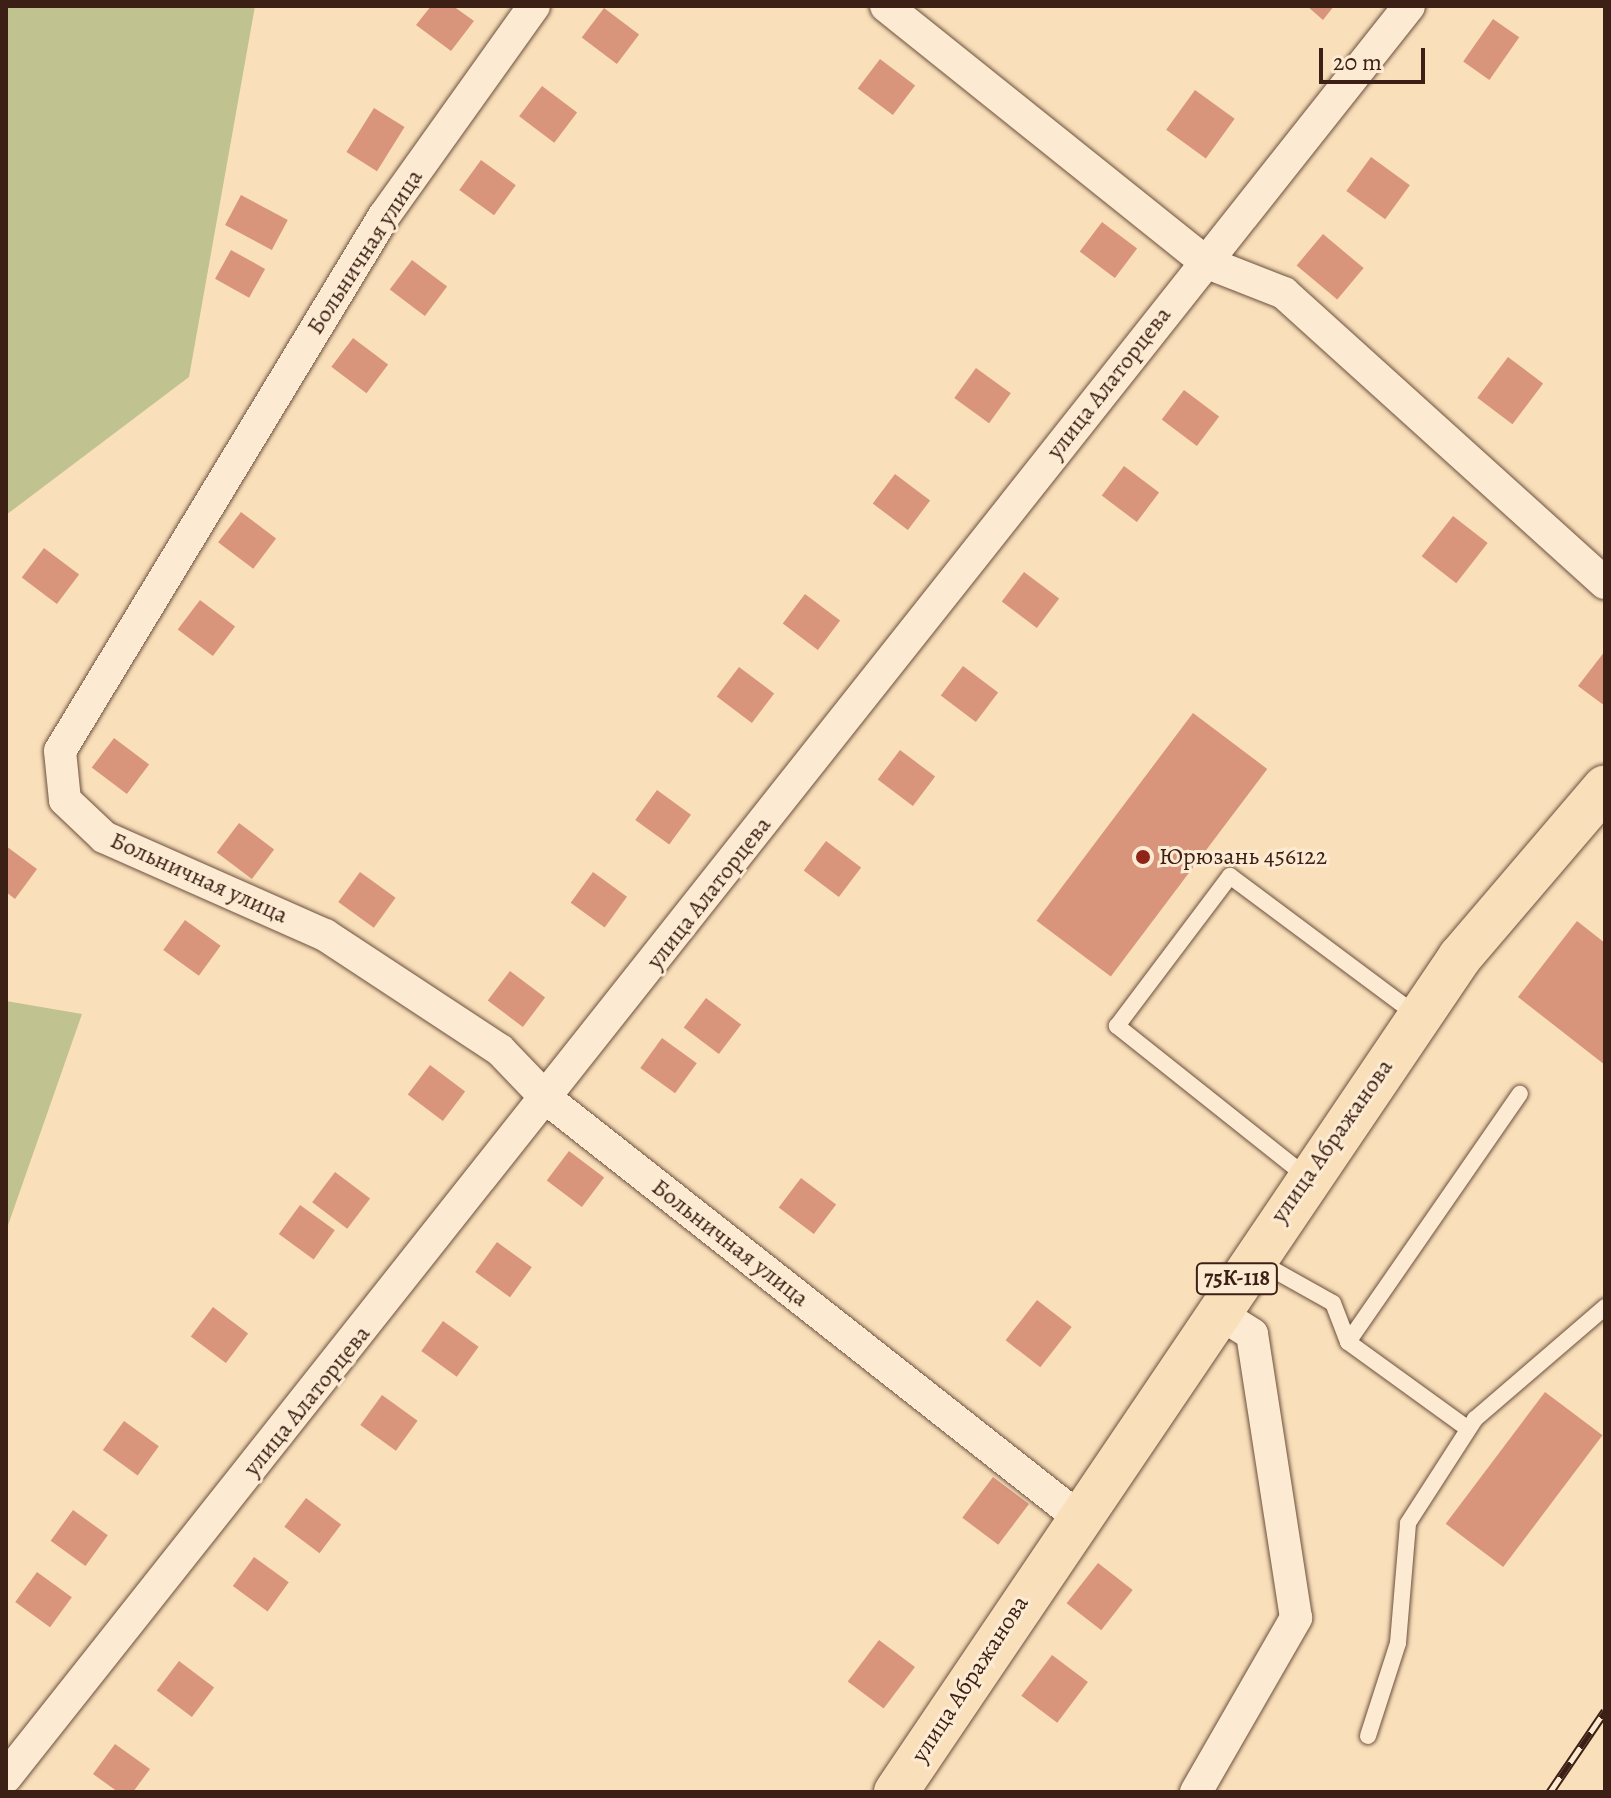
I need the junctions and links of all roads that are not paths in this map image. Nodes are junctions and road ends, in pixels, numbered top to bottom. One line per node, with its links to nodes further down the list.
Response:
1 (534, 6): 9 (street, Больничная улица)
2 (886, 6): 4 (street)
3 (1409, 6): 4 (street, улица Алаторцева)
4 (1205, 262): 5 (street); 9 (street, улица Алаторцева)
5 (1605, 583)
6 (1605, 787): 7 (main road, улица Абражанова / 75К-118)
7 (1419, 1017): 10 (main road, улица Абражанова / 75К-118); 10 (lane)
8 (1520, 1094): 14 (lane)
9 (547, 1099): 16 (street, Больничная улица); 18 (street, улица Алаторцева)
10 (1307, 1177): 11 (main road, улица Абражанова / 75К-118)
11 (1252, 1258): 13 (main road, улица Абражанова / 75К-118); 14 (lane)
12 (1605, 1307): 15 (lane)
13 (1215, 1311): 16 (main road, улица Абражанова / 75К-118); 20 (street)
14 (1348, 1342): 15 (lane)
15 (1468, 1429): 17 (lane)
16 (1077, 1516): 19 (main road, улица Абражанова / 75К-118)
17 (1368, 1736)
18 (6, 1777)
19 (896, 1792)
20 (1196, 1792)

